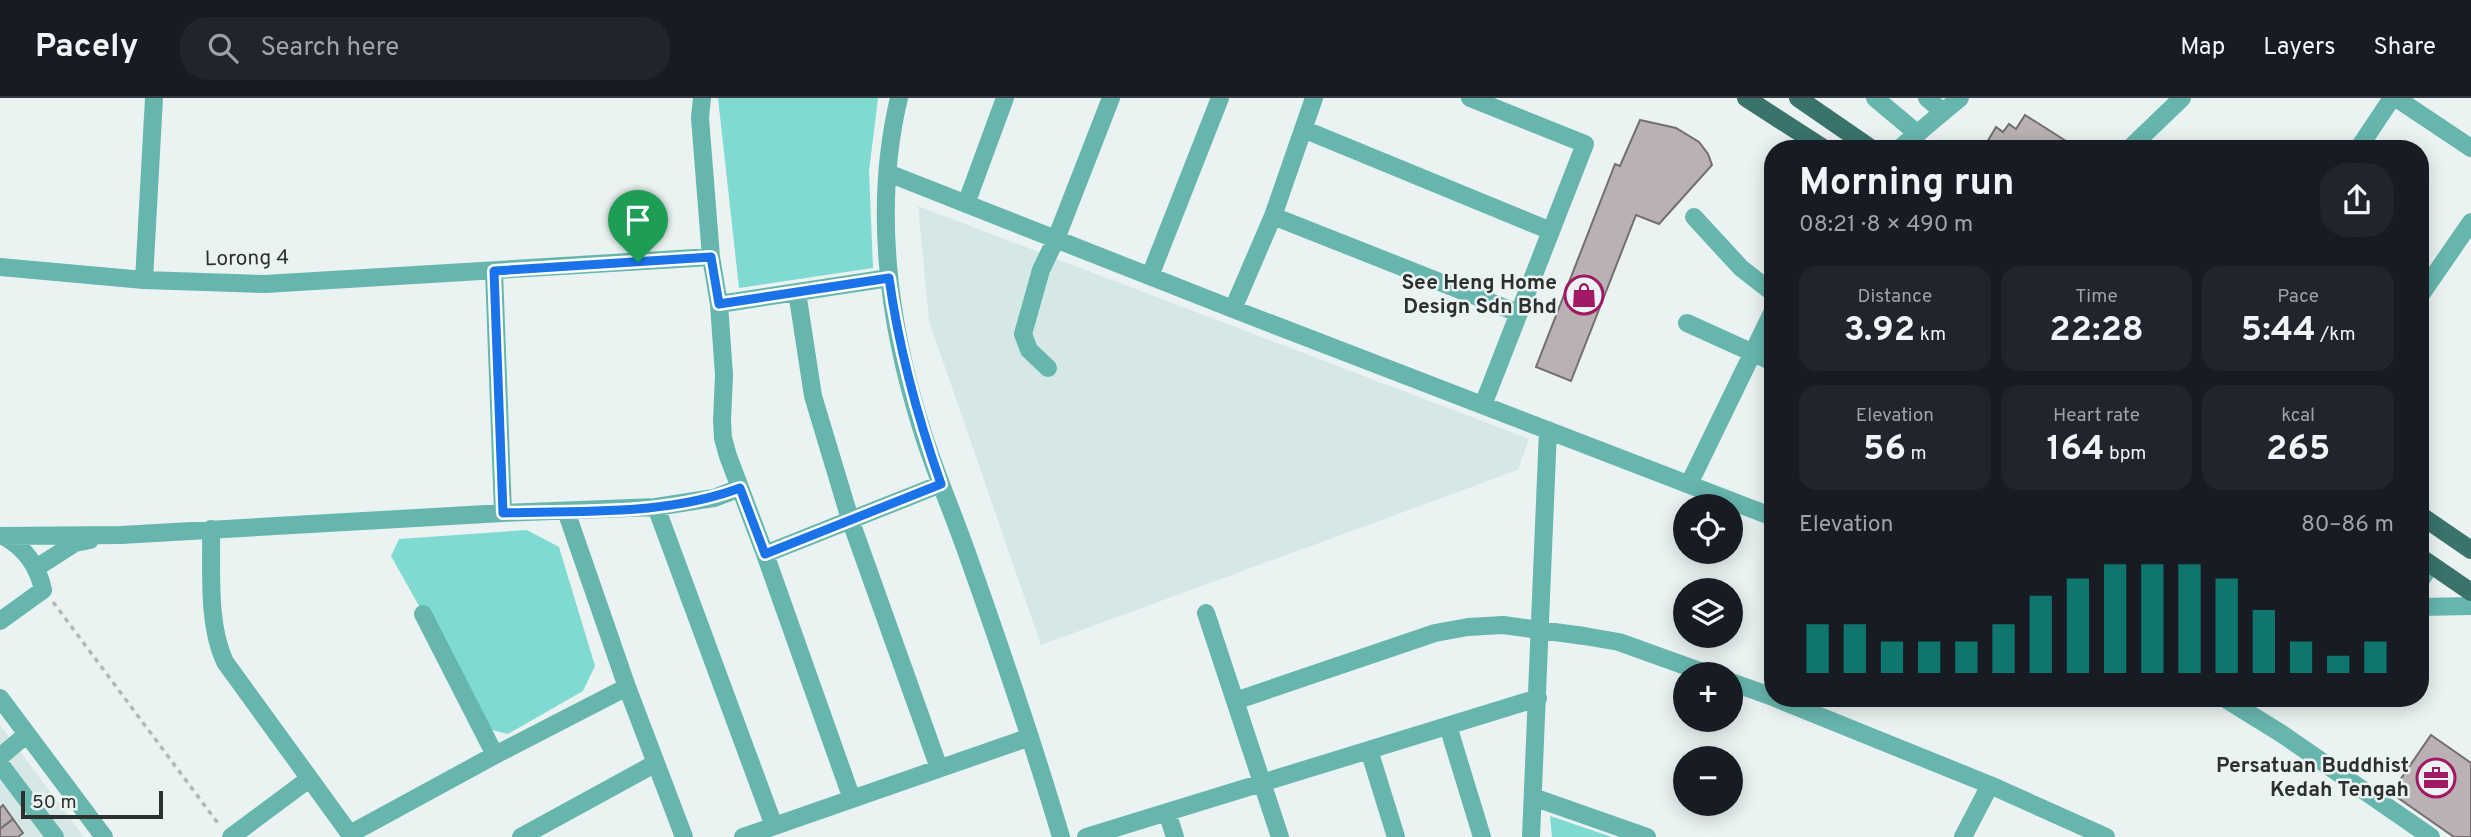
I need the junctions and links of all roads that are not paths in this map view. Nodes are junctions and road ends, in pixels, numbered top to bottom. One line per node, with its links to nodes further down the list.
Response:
1 (154, 98): 37 (street)
2 (702, 98): 32 (street)
3 (900, 98): 25 (street)
4 (1005, 98): 26 (street)
5 (1111, 98): 31 (street)
6 (1220, 98): 35 (street)
7 (1314, 98): 17 (street)
8 (1470, 98): 30 (street)
9 (1746, 98): 19 (main road)
10 (1798, 98): 20 (main road)
11 (1875, 98): 18 (street)
12 (1927, 98): 16 (street)
13 (1959, 98): 16 (street)
14 (2182, 98): 22 (street)
15 (2394, 98): 23 (street); 24 (street)
16 (1943, 112): 18 (street)
17 (1303, 129): 27 (street); 30 (street)
18 (1918, 134): 21 (street)
19 (1811, 140)
20 (1859, 140)
21 (1910, 140)
22 (2138, 140)
23 (2364, 140)
24 (2471, 148)
25 (888, 173): 26 (street); 36 (street)
26 (966, 204): 31 (street)
27 (1273, 216): 42 (street); 43 (street)
28 (1694, 217): 39 (street)
29 (2471, 222): 38 (street)
30 (1551, 231): 43 (street)
31 (1056, 239): 35 (street); 48 (street)
32 (711, 257): 34 (street, Lorong 4); 41 (street)
33 (0, 267): 37 (street, Lorong 4)
34 (494, 271): 37 (street, Lorong 4); 56 (street)
35 (1150, 276): 42 (street)
36 (889, 278): 40 (street); 51 (street)
37 (144, 280)
38 (2429, 283)
39 (1764, 286)
40 (797, 292): 41 (street); 58 (street)
41 (719, 304): 53 (street)
42 (1233, 309): 49 (street)
43 (1518, 313): 49 (street)
44 (1687, 323): 46 (street)
45 (1764, 328): 46 (street)
46 (1752, 351): 47 (street); 52 (street)
47 (1764, 357)
48 (1048, 368)
49 (1483, 405): 50 (street)
50 (1548, 429): 52 (street); 73 (street)
51 (941, 484): 58 (street); 85 (street)
52 (1689, 484): 57 (street)
53 (740, 488): 54 (street); 64 (street)
54 (656, 507): 55 (street); 98 (street)
55 (566, 511): 56 (street); 76 (street)
56 (503, 513): 60 (street)
57 (1764, 513)
58 (850, 519): 64 (street); 91 (street)
59 (2429, 521): 63 (main road)
60 (211, 529): 61 (street); 92 (street)
61 (121, 535): 62 (street); 66 (street)
62 (3, 536): 66 (street)
63 (2471, 550)
64 (765, 554): 96 (street)
65 (2429, 563): 67 (main road)
66 (36, 568): 72 (street)
67 (2471, 592)
68 (2471, 606): 69 (street)
69 (2429, 607)
70 (1206, 613): 80 (street)
71 (423, 614): 87 (street)
72 (0, 621)
73 (1540, 629): 74 (street); 79 (street); 80 (street)
74 (1675, 662)
75 (1743, 686): 77 (street)
76 (627, 687): 87 (street); 89 (street)
77 (1764, 692)
78 (0, 698): 84 (street)
79 (1538, 698): 83 (street); 95 (street)
80 (1235, 701): 93 (street)
81 (1803, 707): 94 (street)
82 (2238, 707): 116 (street)
83 (1448, 726): 86 (street); 111 (street)
84 (27, 734): 88 (street); 102 (street)
85 (1030, 737): 91 (street); 106 (street)
86 (1369, 750): 93 (street); 110 (street)
87 (495, 755): 100 (street)
88 (0, 757)
89 (656, 763): 103 (street); 104 (street)
90 (0, 764): 101 (street)
91 (939, 768): 96 (street)
92 (309, 779): 99 (street); 100 (street)
93 (1262, 783): 97 (street); 109 (street)
94 (1990, 785): 114 (street); 115 (street)
95 (1532, 797): 112 (street); 113 (street)
96 (852, 799): 98 (street)
97 (1167, 812): 107 (street); 108 (street)
98 (766, 831): 105 (street)
99 (226, 832)
100 (351, 836)
101 (55, 837)
102 (104, 837)
103 (522, 837)
104 (684, 837)
105 (743, 837)
106 (1061, 837)
107 (1086, 837)
108 (1175, 837)
109 (1280, 837)
110 (1396, 837)
111 (1482, 837)
112 (1531, 837)
113 (1647, 837)
114 (1963, 837)
115 (2106, 837)
116 (2431, 837)

